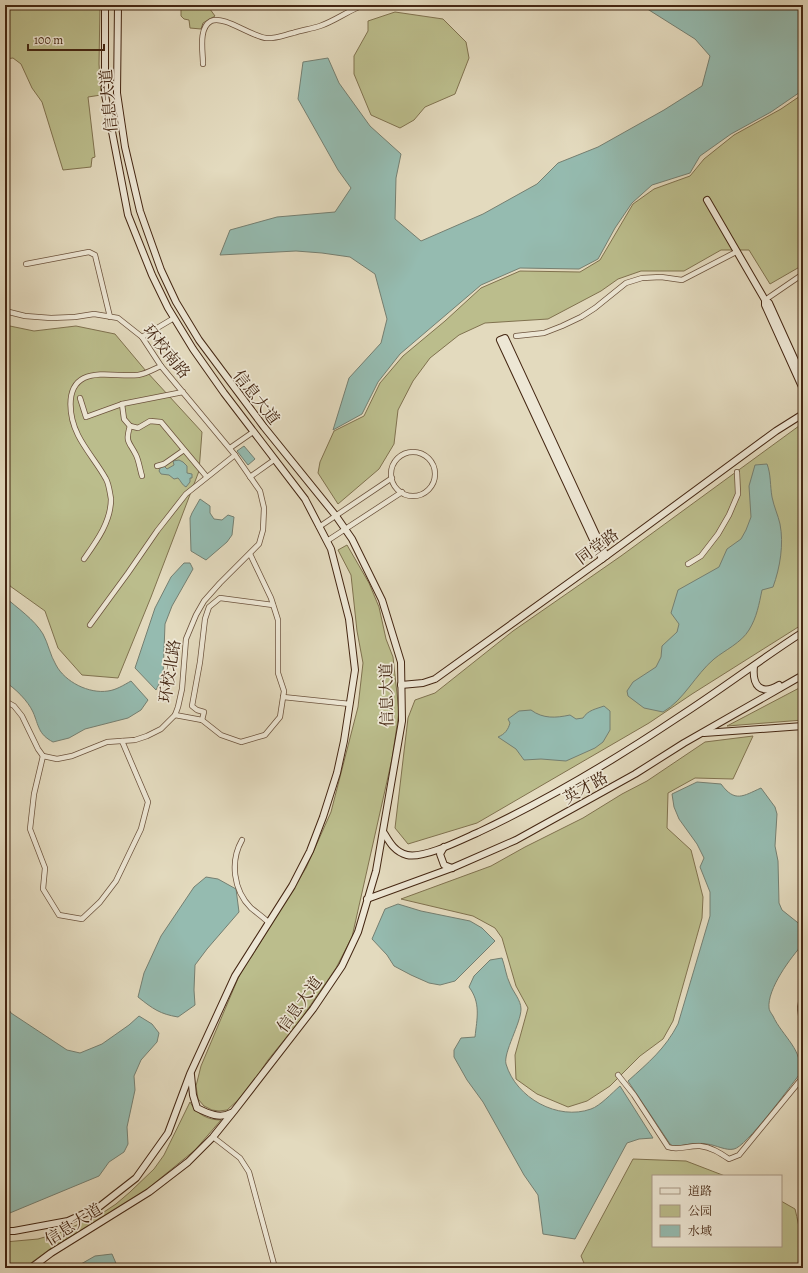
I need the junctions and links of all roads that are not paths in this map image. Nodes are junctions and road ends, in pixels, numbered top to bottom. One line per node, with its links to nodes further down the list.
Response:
1 (105, 5): 12 (main road, 信息大道)
2 (118, 5): 36 (main road, 信息大道)
3 (364, 5): 4 (street)
4 (203, 64)
5 (707, 200): 6 (main road)
6 (736, 252): 9 (main road); 13 (street)
7 (26, 264): 11 (street)
8 (803, 274): 9 (street)
9 (765, 300): 17 (main road); 18 (main road)
10 (5, 311): 11 (street, 环校南路)
11 (110, 317): 14 (street, 环校南路)
12 (174, 318): 14 (street); 24 (main road, 信息大道)
13 (516, 336)
14 (142, 337): 16 (street, 环校南路)
15 (502, 339): 41 (main road)
16 (161, 366): 19 (street, 环校南路); 42 (street)
17 (803, 378)
18 (803, 389)
19 (183, 392): 21 (street); 25 (street, 环校南路)
20 (80, 398): 21 (street)
21 (122, 404): 23 (street)
22 (803, 414): 41 (main road, 同堂路)
23 (130, 426): 26 (street); 31 (street)
24 (254, 432): 25 (street); 28 (main road, 信息大道)
25 (230, 448): 27 (street, 环校南路)
26 (184, 450): 29 (street); 32 (street)
27 (235, 455): 32 (street); 33 (street, 环校北路)
28 (274, 460): 33 (street); 37 (main road, 信息大道)
29 (157, 466)
30 (737, 472): 43 (street)
31 (142, 476)
32 (206, 476): 45 (street)
33 (250, 477): 40 (street, 环校北路)
34 (392, 478): 35 (street); 35 (street); 36 (street)
35 (402, 492): 38 (street)
36 (336, 516): 37 (street); 38 (main road, 信息大道)
37 (319, 527): 39 (main road, 信息大道)
38 (344, 529): 39 (street); 50 (main road, 信息大道)
39 (327, 540): 53 (main road, 信息大道)
40 (250, 554): 44 (street); 54 (street, 环校北路)
41 (604, 557): 50 (main road, 同堂路)
42 (84, 559)
43 (688, 564)
44 (273, 605): 51 (street); 55 (street)
45 (90, 625)
46 (803, 632): 47 (main road)
47 (754, 666): 48 (main road); 62 (main road)
48 (803, 672)
49 (803, 675): 57 (main road, 英才路)
50 (401, 685): 60 (main road, 信息大道)
51 (283, 697): 53 (street); 55 (street)
52 (5, 701): 59 (street)
53 (350, 704): 65 (main road, 信息大道)
54 (175, 715): 55 (street); 58 (street, 环校北路)
55 (202, 720)
56 (803, 726): 57 (main road)
57 (703, 733): 63 (main road, 英才路)
58 (122, 741): 59 (street, 环校北路); 59 (street)
59 (43, 756)
60 (384, 833): 62 (main road); 64 (main road, 信息大道)
61 (242, 840): 65 (street)
62 (444, 847): 63 (main road)
63 (452, 868): 64 (main road, 英才路)
64 (368, 899): 71 (main road, 信息大道)
65 (268, 922): 68 (main road, 信息大道)
66 (803, 989): 67 (street)
67 (803, 1032)
68 (190, 1074): 71 (main road); 73 (main road, 信息大道)
69 (618, 1075): 70 (street)
70 (803, 1077)
71 (234, 1111): 72 (main road, 信息大道)
72 (213, 1137): 74 (main road, 信息大道); 75 (street)
73 (5, 1231)
74 (31, 1268)
75 (275, 1268)

